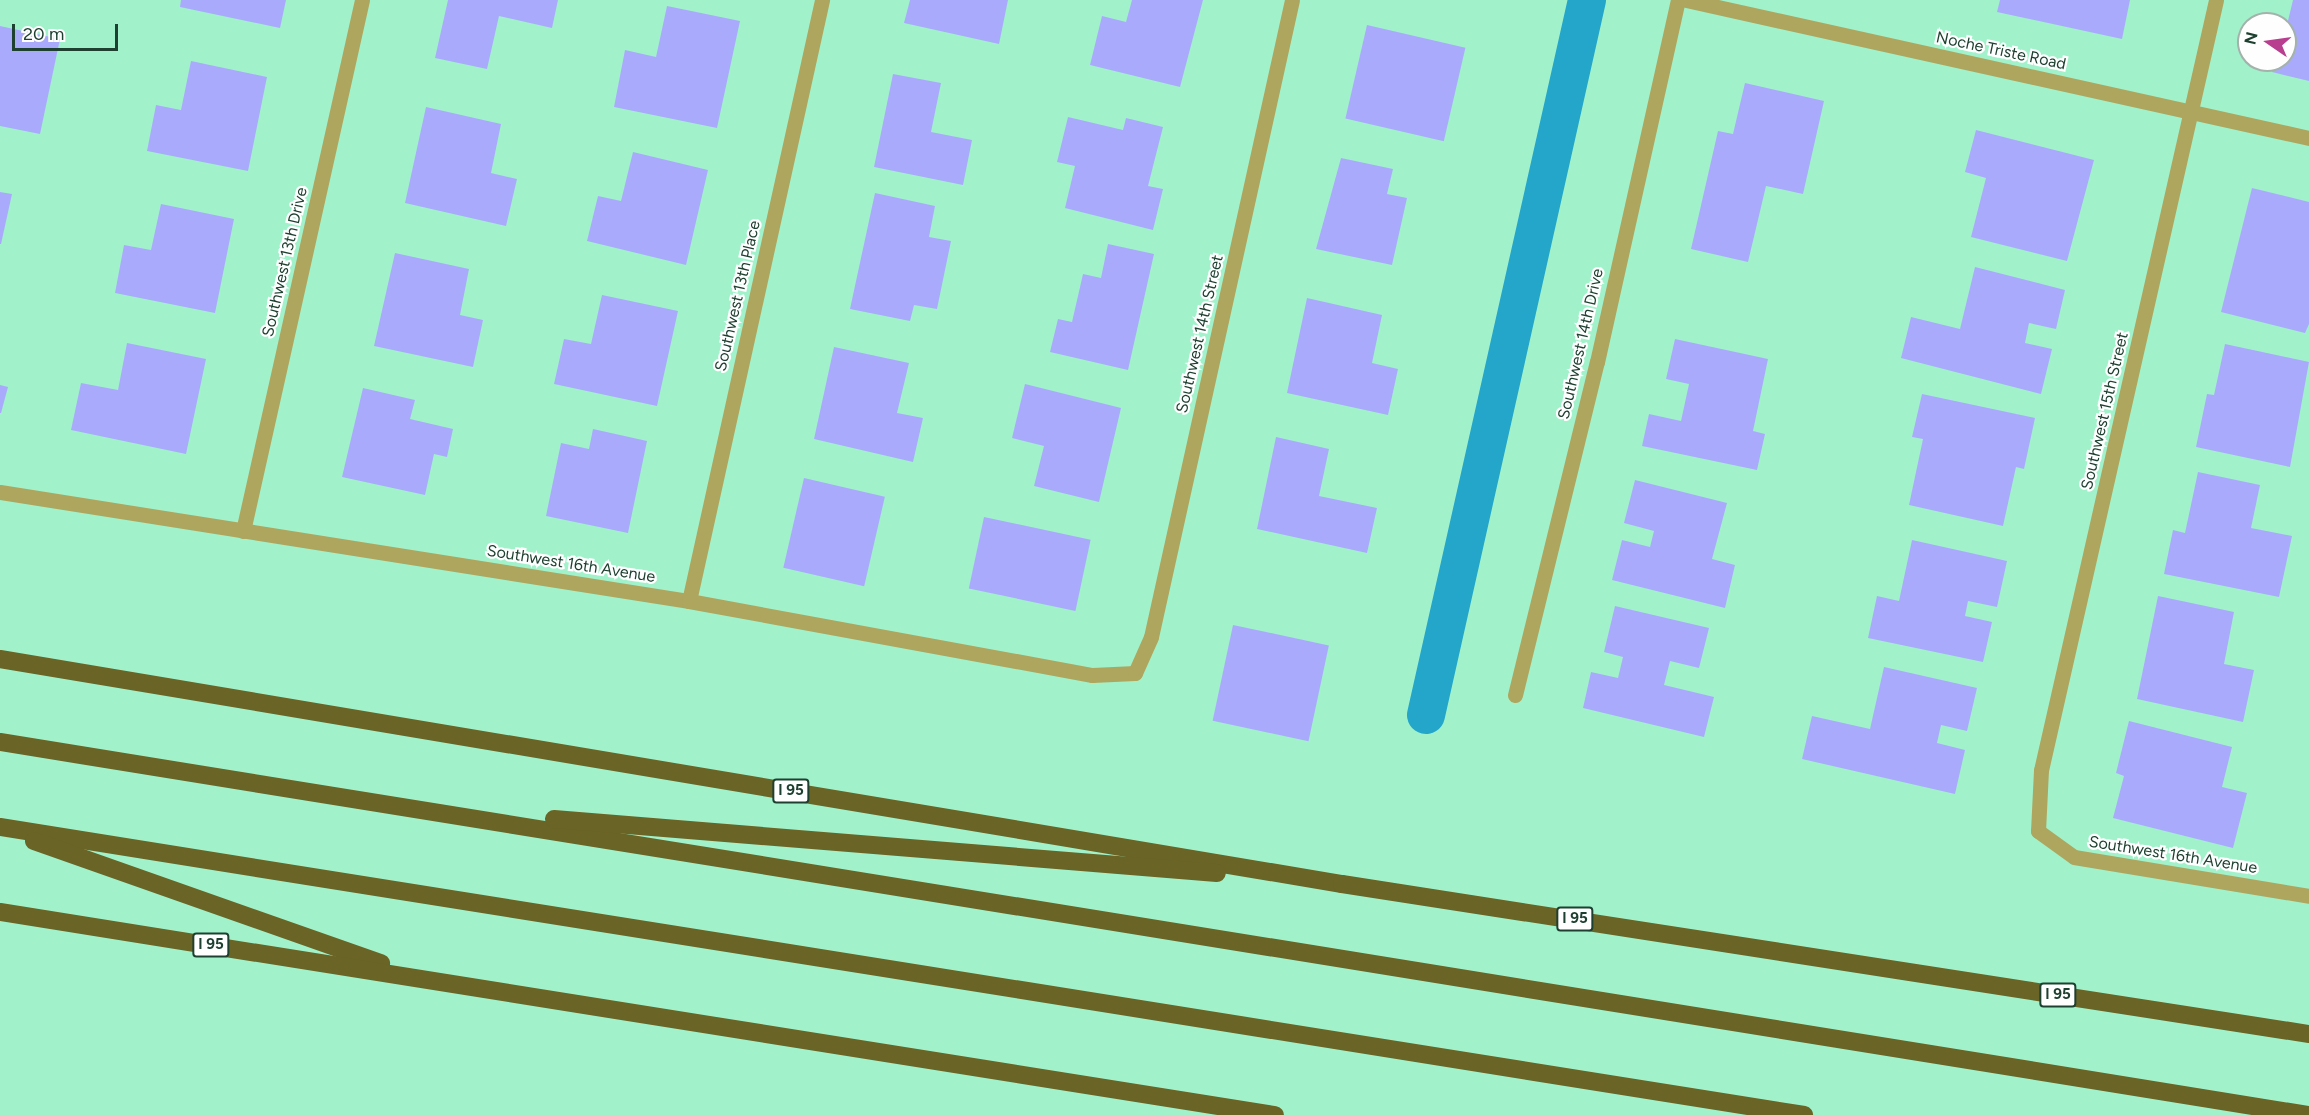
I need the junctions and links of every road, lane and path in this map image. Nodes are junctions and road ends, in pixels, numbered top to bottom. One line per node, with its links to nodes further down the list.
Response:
1 (362, 0): 10 (street, Southwest 13th Drive)
2 (822, 0): 11 (street, Southwest 13th Place)
3 (1292, 0): 13 (street, Southwest 14th Street)
4 (1678, 0): 14 (street, Southwest 14th Drive)
5 (1686, 0): 7 (street, Noche Triste Road)
6 (2216, 0): 7 (street, Southwest 15th Street)
7 (2191, 112): 8 (street, Noche Triste Road); 18 (street, Southwest 15th Street)
8 (2309, 138)
9 (0, 492): 10 (street, Southwest 16th Avenue)
10 (243, 531): 11 (street, Southwest 16th Avenue)
11 (689, 601): 13 (street, Southwest 16th Avenue)
12 (0, 659): 19 (highway, I 95)
13 (1135, 673)
14 (1515, 695)
15 (0, 742): 16 (highway)
16 (420, 808): 19 (highway); 26 (highway)
17 (0, 828): 22 (highway); 25 (highway)
18 (2038, 831): 20 (street, Southwest 16th Avenue)
19 (1342, 884): 23 (highway, I 95)
20 (2309, 896)
21 (0, 912): 22 (highway, I 95)
22 (423, 978): 24 (highway, I 95)
23 (2309, 1034)
24 (1275, 1115)
25 (1804, 1115)
26 (2309, 1115)

